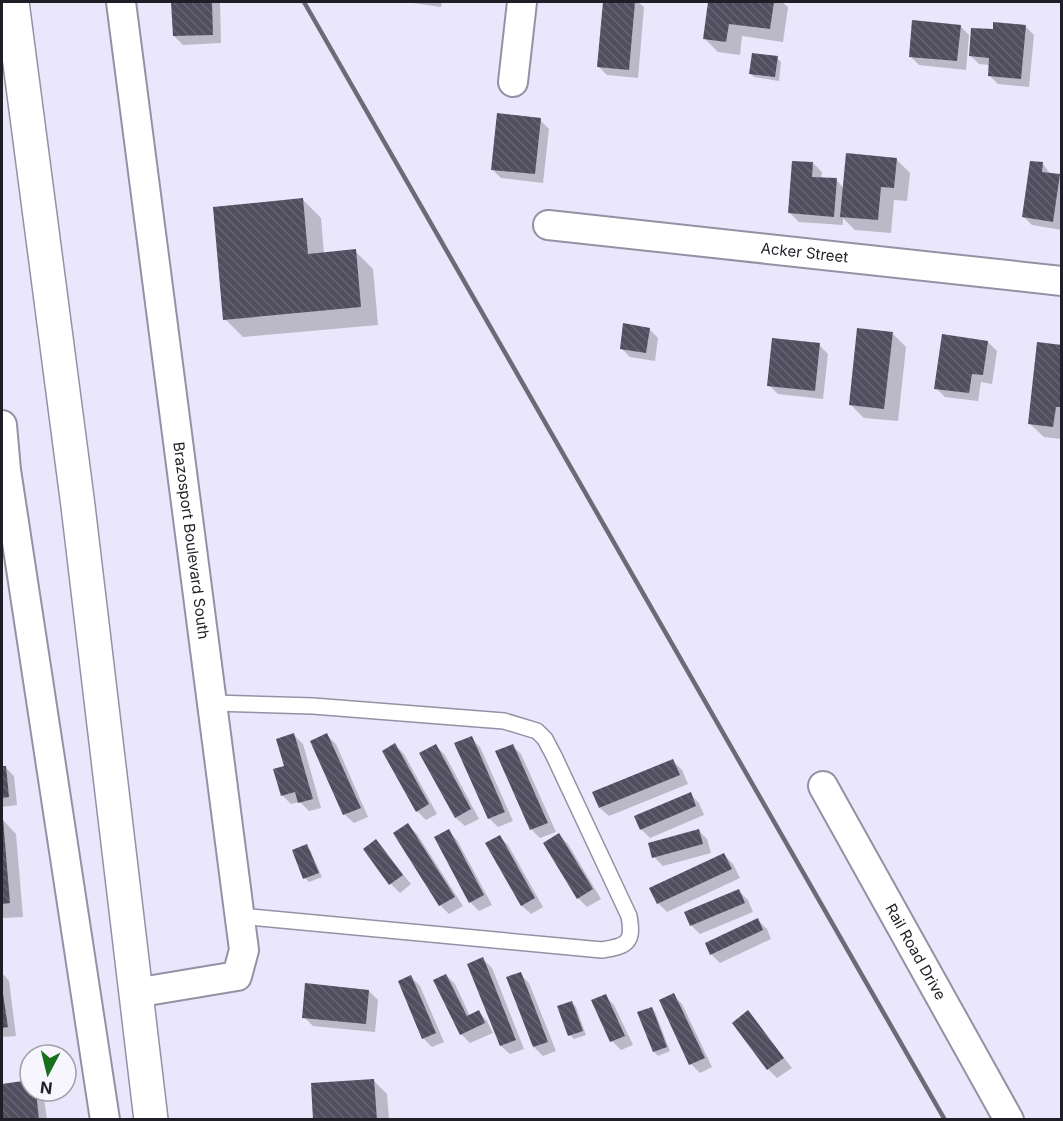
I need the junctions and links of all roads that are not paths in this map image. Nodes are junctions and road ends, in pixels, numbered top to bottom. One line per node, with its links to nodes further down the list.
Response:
1 (12, 2): 11 (main road)
2 (121, 2): 8 (street, Brazosport Boulevard South)
3 (522, 2): 4 (street)
4 (513, 82)
5 (548, 225): 6 (street, Acker Street)
6 (1062, 281)
7 (2, 425): 12 (street)
8 (212, 703): 10 (street, Brazosport Boulevard South); 10 (lane)
9 (823, 786): 14 (street, Rail Road Drive)
10 (239, 916): 11 (street, Brazosport Boulevard South)
11 (135, 993): 13 (main road)
12 (105, 1119)
13 (151, 1119)
14 (1009, 1119)

